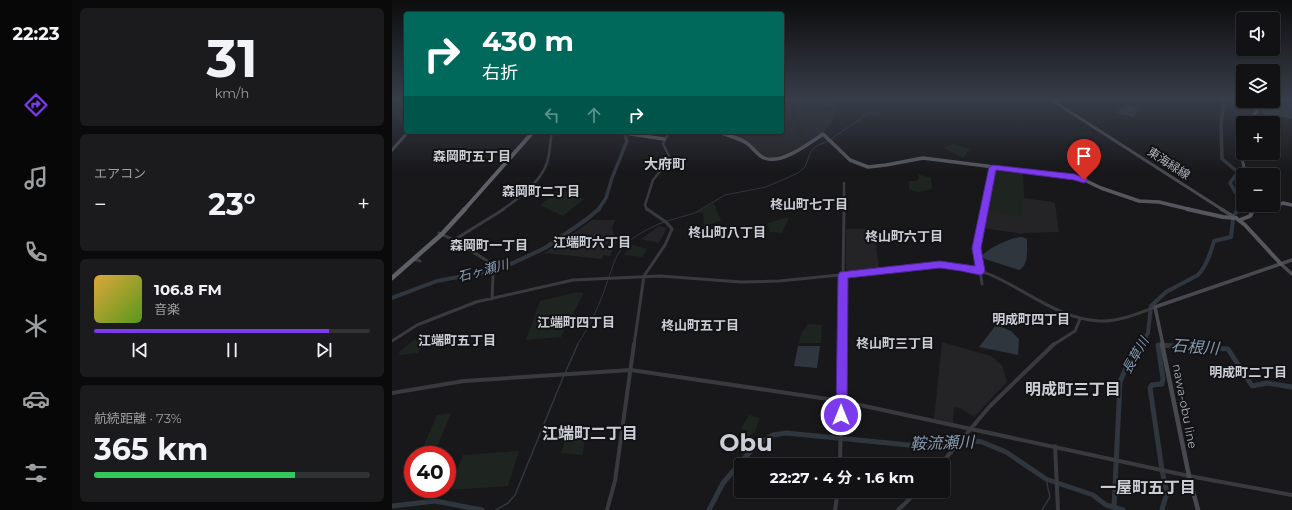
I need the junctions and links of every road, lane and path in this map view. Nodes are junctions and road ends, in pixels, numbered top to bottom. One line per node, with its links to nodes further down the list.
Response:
1 (1087, 123): 15 (main road, 東海緑線)
2 (406, 134): 9 (main road)
3 (530, 134): 16 (highway)
4 (552, 134): 17 (street)
5 (635, 134): 8 (main road)
6 (667, 134): 8 (street)
7 (724, 134): 10 (main road)
8 (664, 139): 26 (street)
9 (392, 150)
10 (993, 167): 15 (main road); 22 (street)
11 (844, 183): 25 (street)
12 (1280, 204): 13 (main road)
13 (1292, 205)
14 (1253, 212): 15 (main road)
15 (1238, 219): 21 (main road)
16 (440, 233): 17 (street); 18 (highway); 23 (highway)
17 (454, 240): 29 (street)
18 (413, 259): 20 (street); 27 (highway)
19 (1292, 260): 21 (main road)
20 (420, 261)
21 (1281, 264): 24 (main road); 30 (main road)
22 (980, 271): 25 (street); 28 (street); 31 (street)
23 (392, 274)
24 (1292, 274)
25 (843, 275): 26 (street); 35 (street)
26 (644, 276): 29 (street); 33 (street)
27 (392, 278)
28 (982, 284)
29 (492, 299): 32 (street)
30 (1154, 307): 31 (street); 40 (main road, nawa-obu line)
31 (1080, 319): 36 (street)
32 (392, 341)
33 (631, 370): 34 (street); 35 (street); 44 (street)
34 (392, 393)
35 (841, 401): 36 (street); 38 (street)
36 (968, 429): 37 (street); 39 (street)
37 (1055, 446): 40 (street); 47 (street)
38 (840, 458)
39 (945, 458)
40 (1189, 476): 41 (street); 48 (main road, nawa-obu line)
41 (1292, 495)
42 (837, 498): 45 (street)
43 (911, 498): 46 (street)
44 (607, 510)
45 (835, 510)
46 (898, 510)
47 (1058, 510)
48 (1198, 510)

